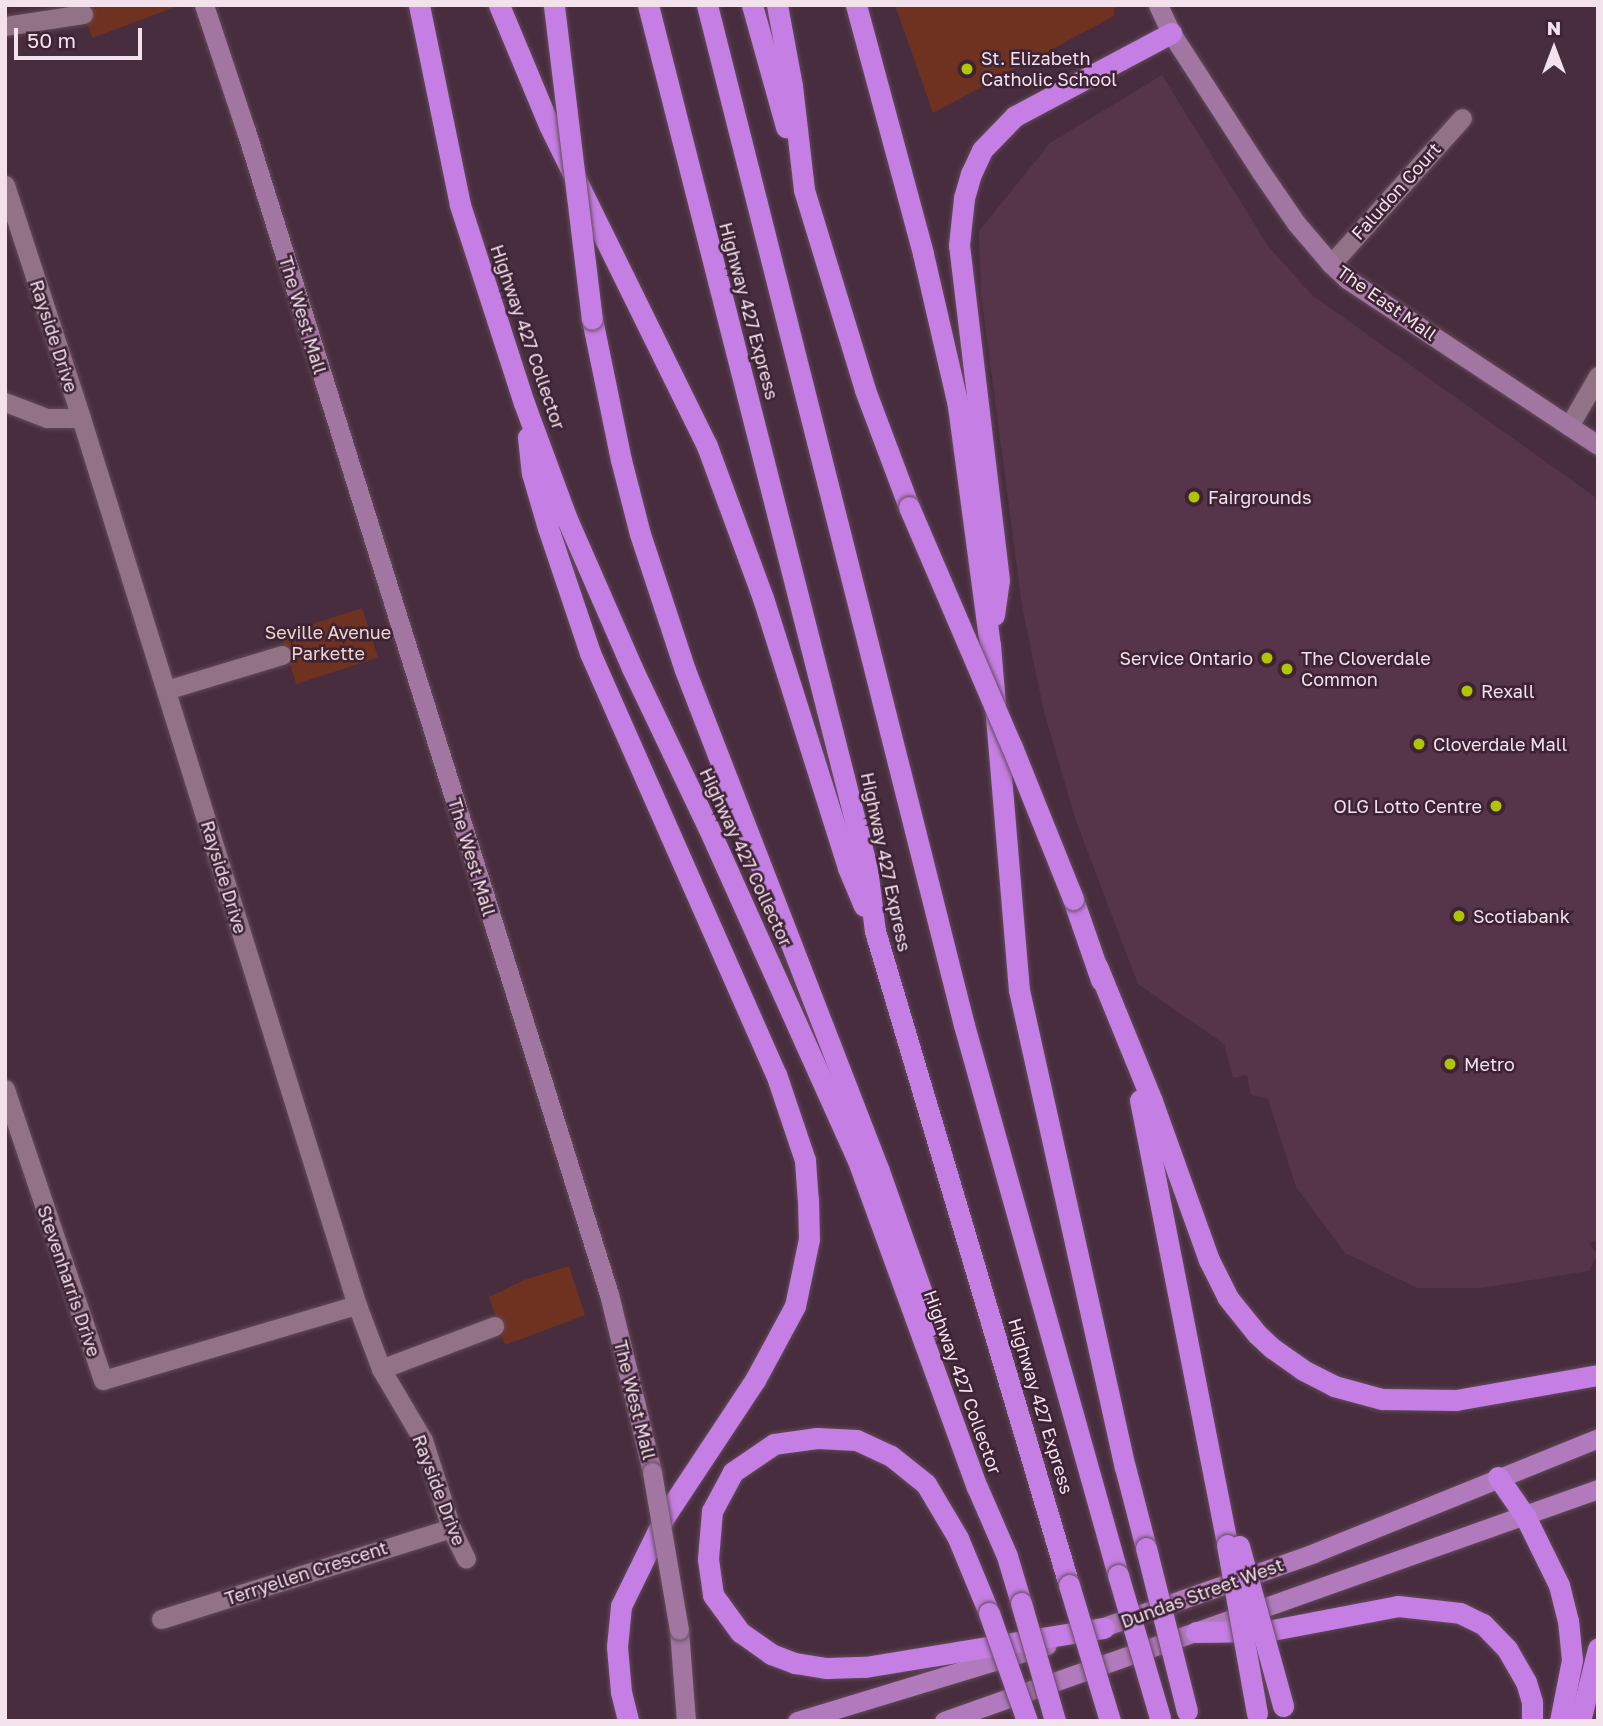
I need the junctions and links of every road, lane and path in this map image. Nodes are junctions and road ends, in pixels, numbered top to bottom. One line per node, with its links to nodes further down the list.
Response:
1 (204, 5): 52 (main road, The West Mall, bridge)
2 (419, 5): 20 (highway, Highway 427 Collector)
3 (499, 5): 27 (highway)
4 (648, 5): 27 (highway, Highway 427 Express)
5 (707, 5): 50 (highway, Highway 427 Express, bridge)
6 (752, 5): 16 (highway)
7 (777, 5): 16 (highway)
8 (856, 5): 24 (highway)
9 (1158, 5): 13 (main road, The East Mall)
10 (554, 6): 41 (highway, bridge)
11 (83, 14): 12 (street)
12 (5, 26)
13 (1171, 33): 17 (main road, The East Mall); 24 (highway)
14 (1462, 118): 17 (street, Faludon Court)
15 (5, 185): 21 (street, Rayside Drive)
16 (804, 190): 28 (highway, bridge)
17 (1331, 264): 22 (main road, The East Mall)
18 (1598, 376): 22 (street)
19 (5, 402): 21 (street)
20 (524, 403): 41 (highway, Highway 427 Collector); 51 (highway)
21 (81, 418): 26 (street, Rayside Drive)
22 (1569, 426): 23 (main road, The East Mall)
23 (1598, 445)
24 (990, 645): 48 (highway, bridge)
25 (282, 655): 26 (street)
26 (166, 690): 31 (street, Rayside Drive)
27 (875, 931): 57 (highway, Highway 427 Express, bridge)
28 (1097, 966): 34 (highway); 40 (highway)
29 (5, 1089): 30 (street, Stevenharris Drive)
30 (12, 1131): 31 (street, Stevenharris Drive)
31 (357, 1305): 33 (street, Rayside Drive)
32 (494, 1326): 33 (street)
33 (381, 1369): 39 (street, Rayside Drive)
34 (1598, 1375)
35 (1598, 1438): 36 (main road, Dundas Street West)
36 (1498, 1477): 38 (highway); 44 (main road, Dundas Street West)
37 (1598, 1489): 38 (main road, Dundas Street West)
38 (1525, 1516): 45 (main road, Dundas Street West); 59 (highway)
39 (451, 1528): 42 (street, Rayside Drive); 43 (street, Terryellen Crescent)
40 (1233, 1545): 47 (highway, bridge); 49 (highway, bridge)
41 (1007, 1556): 56 (highway, Highway 427 Collector, bridge)
42 (466, 1559)
43 (161, 1619)
44 (1104, 1628): 53 (main road, Dundas Street West); 55 (highway, bridge)
45 (1196, 1632): 54 (main road, Dundas Street West); 58 (highway)
46 (1598, 1648): 60 (highway)
47 (1286, 1713)
48 (1189, 1716)
49 (1258, 1717)
50 (1161, 1720)
51 (628, 1721)
52 (686, 1721)
53 (797, 1721)
54 (944, 1721)
55 (1027, 1721)
56 (1055, 1721)
57 (1110, 1721)
58 (1531, 1721)
59 (1560, 1721)
60 (1580, 1721)

